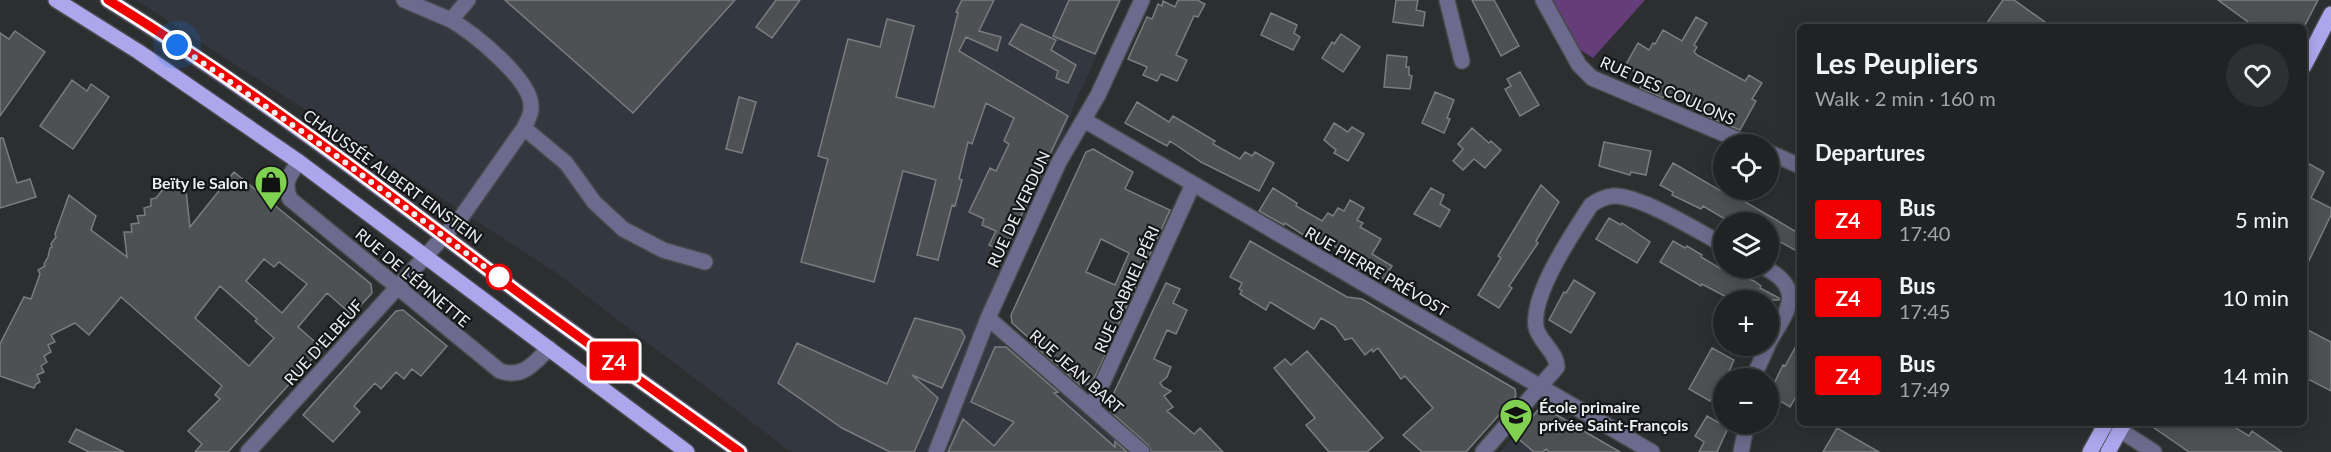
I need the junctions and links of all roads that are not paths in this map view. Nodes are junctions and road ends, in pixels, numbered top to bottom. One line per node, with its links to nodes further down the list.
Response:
1 (56, 0): 16 (main road)
2 (108, 0): 19 (main road, CHAUSSÉE ALBERT EINSTEIN)
3 (404, 0): 9 (street)
4 (468, 0): 9 (street)
5 (1142, 0): 12 (street, RUE DE VERDUN)
6 (1447, 0): 11 (street)
7 (1543, 0): 14 (street, RUE DES COULONS)
8 (2331, 14): 10 (main road)
9 (451, 20): 13 (street)
10 (2307, 60)
11 (1462, 61)
12 (1084, 120): 18 (street, RUE PIERRE PRÉVOST); 26 (street, RUE DE VERDUN)
13 (524, 128): 19 (street, RUE D'ELBEUF); 22 (street)
14 (1724, 134)
15 (1779, 156): 17 (street)
16 (299, 162): 21 (main road); 25 (street, RUE DE L'ÉPINETTE)
17 (1797, 164)
18 (1193, 184): 29 (street, RUE PIERRE PRÉVOST); 30 (street, RUE GABRIEL PÉRI)
19 (445, 236): 21 (street, RUE D'ELBEUF); 38 (main road, CHAUSSÉE ALBERT EINSTEIN)
20 (1713, 240): 29 (street)
21 (426, 257): 25 (street, RUE D'ELBEUF); 28 (main road)
22 (705, 262)
23 (1779, 276): 24 (street)
24 (1794, 287): 27 (street)
25 (397, 288): 28 (street, RUE DE L'ÉPINETTE); 36 (street, RUE D'ELBEUF)
26 (988, 318): 30 (street, RUE JEAN BART); 35 (street, RUE DE VERDUN)
27 (1779, 325)
28 (549, 348): 37 (main road)
29 (1542, 386): 40 (street); 41 (street, RUE PIERRE PRÉVOST)
30 (1091, 408): 39 (street, RUE JEAN BART)
31 (2114, 426): 43 (main road)
32 (2115, 426): 44 (main road)
33 (2116, 426): 45 (street)
34 (1745, 434): 42 (street)
35 (938, 446)
36 (248, 452)
37 (687, 452)
38 (740, 452)
39 (1142, 452)
40 (1483, 452)
41 (1652, 452)
42 (1741, 452)
43 (2090, 452)
44 (2108, 452)
45 (2154, 452)

